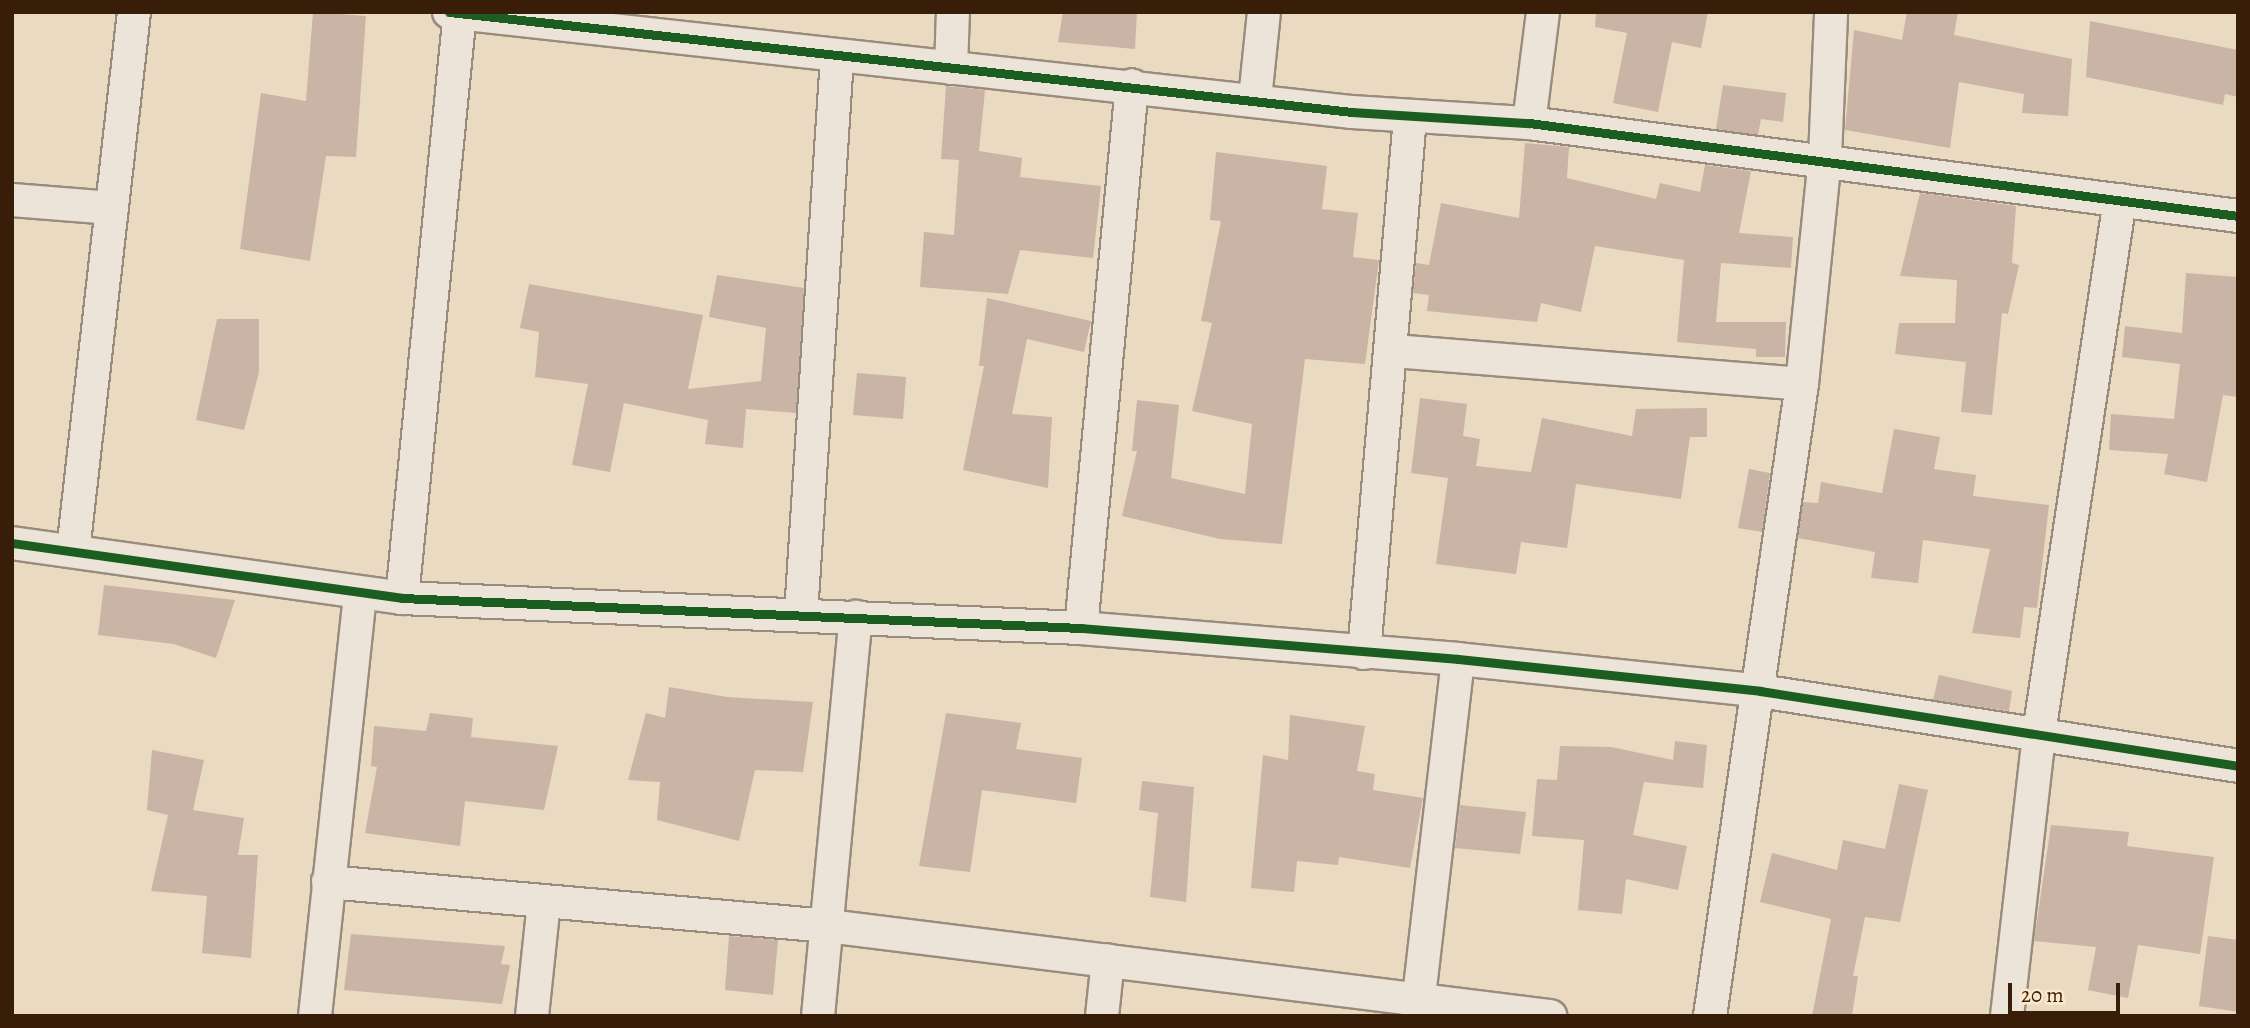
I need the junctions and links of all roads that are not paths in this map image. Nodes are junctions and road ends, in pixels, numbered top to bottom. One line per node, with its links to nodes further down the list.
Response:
1 (134, 12): 16 (street)
2 (954, 12): 8 (street)
3 (1264, 12): 10 (street)
4 (1543, 12): 12 (street)
5 (1831, 12): 13 (street)
6 (456, 13): 7 (street); 23 (street)
7 (837, 57): 8 (street); 24 (street)
8 (951, 68): 9 (street)
9 (1132, 85): 10 (street); 26 (street)
10 (1255, 100): 11 (street)
11 (1410, 117): 12 (street); 18 (street)
12 (1529, 123): 13 (street)
13 (1825, 158): 15 (street); 19 (street)
14 (12, 200): 16 (street)
15 (2120, 200): 17 (street); 30 (street)
16 (112, 208): 21 (street)
17 (2238, 216)
18 (1394, 351): 19 (street); 27 (street)
19 (1802, 384): 29 (street)
20 (12, 543): 21 (street)
21 (73, 551): 22 (street)
22 (360, 593): 23 (street); 32 (street)
23 (401, 598): 24 (street)
24 (800, 614): 25 (street)
25 (856, 617): 26 (street); 34 (street)
26 (1081, 628): 27 (street)
27 (1364, 653): 28 (street)
28 (1458, 659): 29 (street); 36 (street)
29 (1760, 691): 30 (street); 42 (street)
30 (2039, 733): 31 (street); 43 (street)
31 (2238, 766)
32 (328, 882): 33 (street); 37 (street)
33 (544, 902): 34 (street); 38 (street)
34 (828, 926): 35 (street); 39 (street)
35 (1108, 960): 36 (street); 40 (street)
36 (1418, 1006): 41 (street)
37 (315, 1016)
38 (532, 1016)
39 (818, 1016)
40 (1102, 1016)
41 (1550, 1016)
42 (1710, 1016)
43 (2007, 1016)

